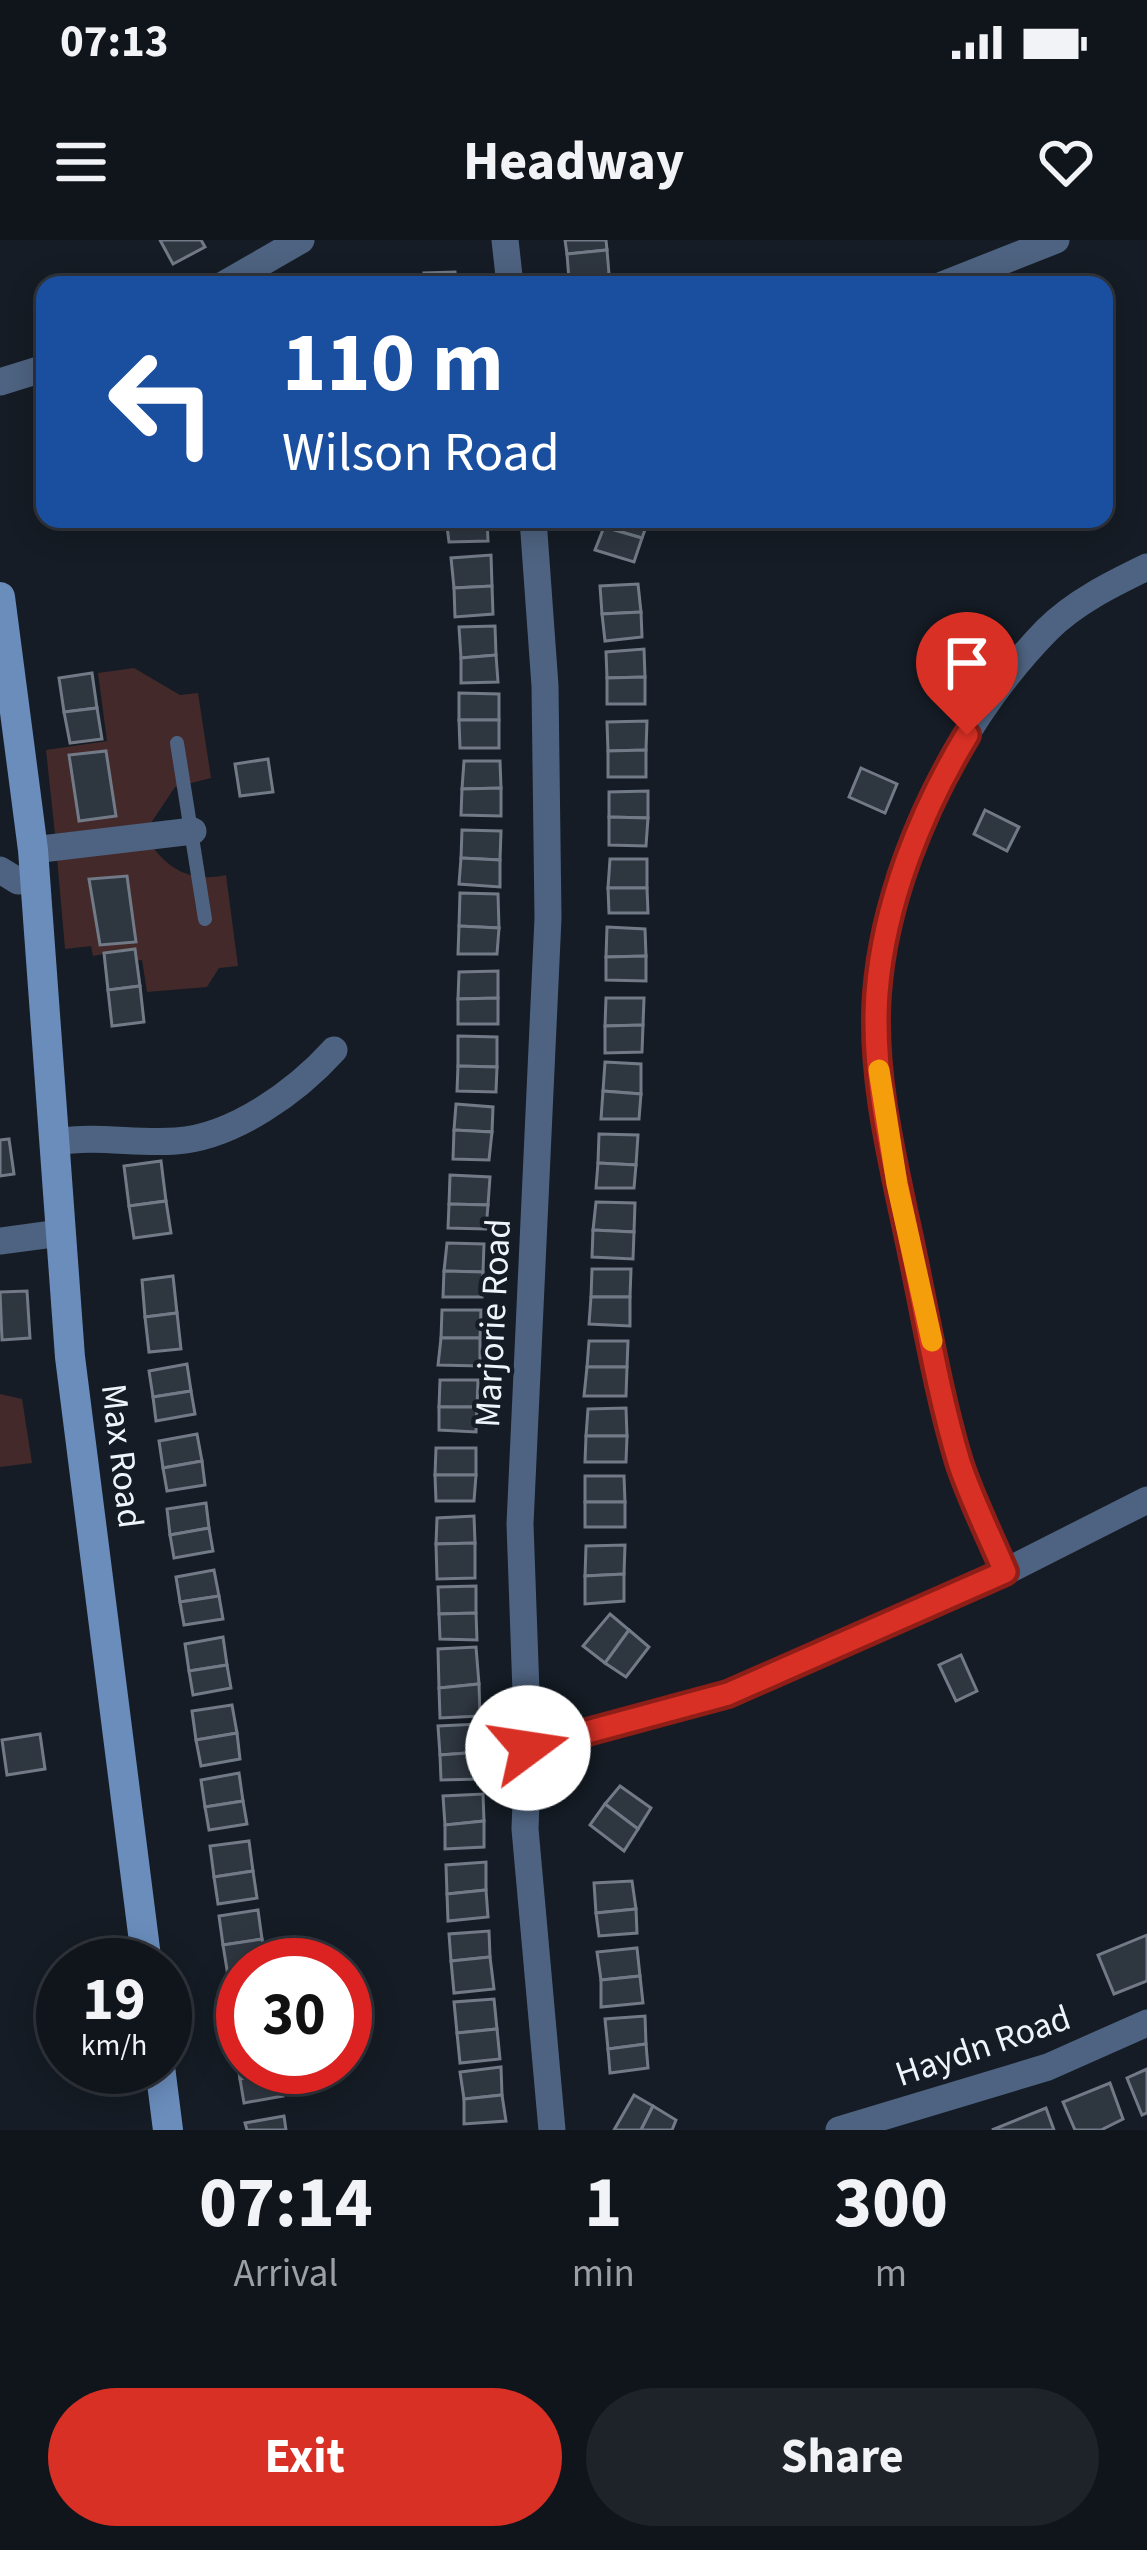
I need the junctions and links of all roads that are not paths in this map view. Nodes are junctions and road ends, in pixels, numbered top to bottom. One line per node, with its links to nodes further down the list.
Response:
1 (302, 240): 4 (street)
2 (505, 240): 5 (street)
3 (1056, 240): 6 (street)
4 (239, 276)
5 (509, 276)
6 (965, 276)
7 (36, 371): 8 (street)
8 (0, 382)
9 (534, 528): 23 (street, Marjorie Road)
10 (1147, 567): 22 (street)
11 (0, 597): 14 (street, Max Road)
12 (177, 743): 13 (lane)
13 (193, 832): 14 (street); 16 (lane)
14 (34, 865): 15 (street); 18 (street, Max Road)
15 (0, 870)
16 (205, 919)
17 (334, 1050): 18 (street)
18 (56, 1142): 19 (street, Max Road)
19 (60, 1233): 20 (street); 24 (street, Max Road)
20 (0, 1241)
21 (1147, 1500): 22 (street)
22 (1005, 1572): 23 (street)
23 (528, 1748): 28 (street, Marjorie Road)
24 (144, 1938)
25 (1147, 2023): 29 (street, Haydn Road)
26 (163, 2094): 27 (street)
27 (168, 2130)
28 (551, 2130)
29 (839, 2130)

